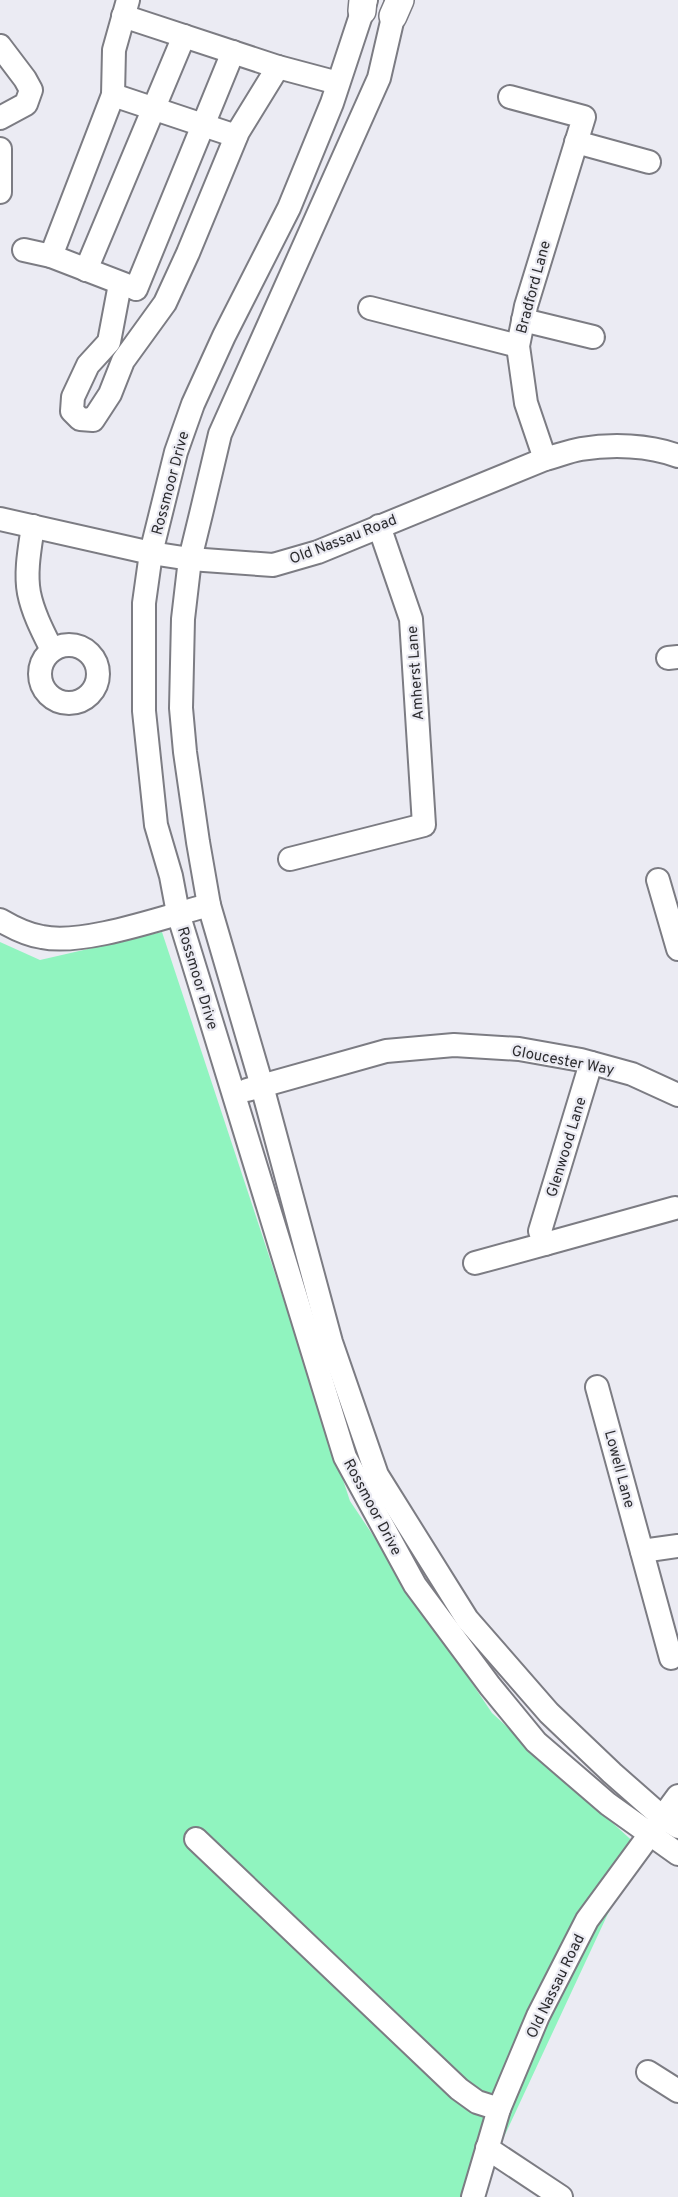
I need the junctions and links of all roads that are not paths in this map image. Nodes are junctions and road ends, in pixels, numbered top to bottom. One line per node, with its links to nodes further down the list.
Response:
1 (364, 4): 8 (street, Rossmoor Drive)
2 (397, 5): 19 (street, Rossmoor Drive)
3 (126, 8): 4 (street); 9 (street)
4 (184, 36): 6 (street); 11 (street)
5 (0, 46): 12 (street)
6 (233, 52): 7 (street); 13 (street)
7 (278, 67): 8 (street); 14 (street)
8 (338, 83): 18 (street, Rossmoor Drive)
9 (113, 95): 11 (street); 22 (street)
10 (510, 97): 15 (street, Bradford Lane)
11 (153, 108): 13 (street); 23 (street)
12 (0, 118)
13 (202, 125): 14 (street); 24 (street)
14 (236, 136): 25 (street)
15 (576, 142): 17 (street); 27 (street, Bradford Lane)
16 (0, 149): 20 (street)
17 (649, 162)
18 (306, 166): 19 (street); 32 (street, Rossmoor Drive)
19 (333, 183): 33 (street, Rossmoor Drive)
20 (0, 192)
21 (24, 250): 22 (street)
22 (51, 256): 23 (street)
23 (86, 270): 24 (street)
24 (128, 286): 25 (street); 29 (street)
25 (165, 303): 31 (street)
26 (370, 308): 30 (street)
27 (523, 320): 28 (street); 30 (street, Bradford Lane)
28 (593, 337)
29 (109, 342): 31 (street); 31 (street)
30 (518, 346): 35 (street, Bradford Lane)
31 (126, 357)
32 (186, 423): 33 (street); 39 (street, Rossmoor Drive)
33 (220, 434): 40 (street, Rossmoor Drive)
34 (678, 456): 35 (street, Old Nassau Road)
35 (545, 459): 38 (street, Old Nassau Road)
36 (0, 519): 37 (street, Old Nassau Road)
37 (33, 526): 39 (street, Old Nassau Road); 41 (street)
38 (379, 526): 40 (street, Old Nassau Road); 42 (street, Amherst Lane)
39 (152, 554): 40 (street, Old Nassau Road); 45 (street, Rossmoor Drive)
40 (190, 559): 44 (street, Rossmoor Drive)
41 (52, 650)
42 (290, 859)
43 (658, 880): 47 (street)
44 (209, 904): 45 (street); 49 (street, Rossmoor Drive)
45 (178, 913): 46 (street); 50 (street, Rossmoor Drive)
46 (0, 920)
47 (678, 946)
48 (591, 1063): 49 (street, Gloucester Way); 51 (street, Gloucester Way); 53 (street, Glenwood Lane)
49 (262, 1086): 50 (street, Gloucester Way); 60 (street, Rossmoor Drive)
50 (234, 1094): 60 (street, Rossmoor Drive)
51 (678, 1095)
52 (675, 1208): 53 (street)
53 (542, 1238): 54 (street)
54 (475, 1263)
55 (597, 1387): 57 (street, Lowell Lane)
56 (678, 1546): 57 (street)
57 (642, 1551): 58 (street, Lowell Lane)
58 (671, 1658)
59 (678, 1796): 60 (street, Old Nassau Road)
60 (663, 1826): 62 (street, Rossmoor Drive); 65 (street, Old Nassau Road)
61 (196, 1839): 65 (street)
62 (678, 1854)
63 (648, 2072): 64 (street)
64 (678, 2091)
65 (499, 2109): 66 (street, Old Nassau Road)
66 (487, 2148): 67 (street, Old Nassau Road); 68 (street)
67 (473, 2197)
68 (561, 2197)

